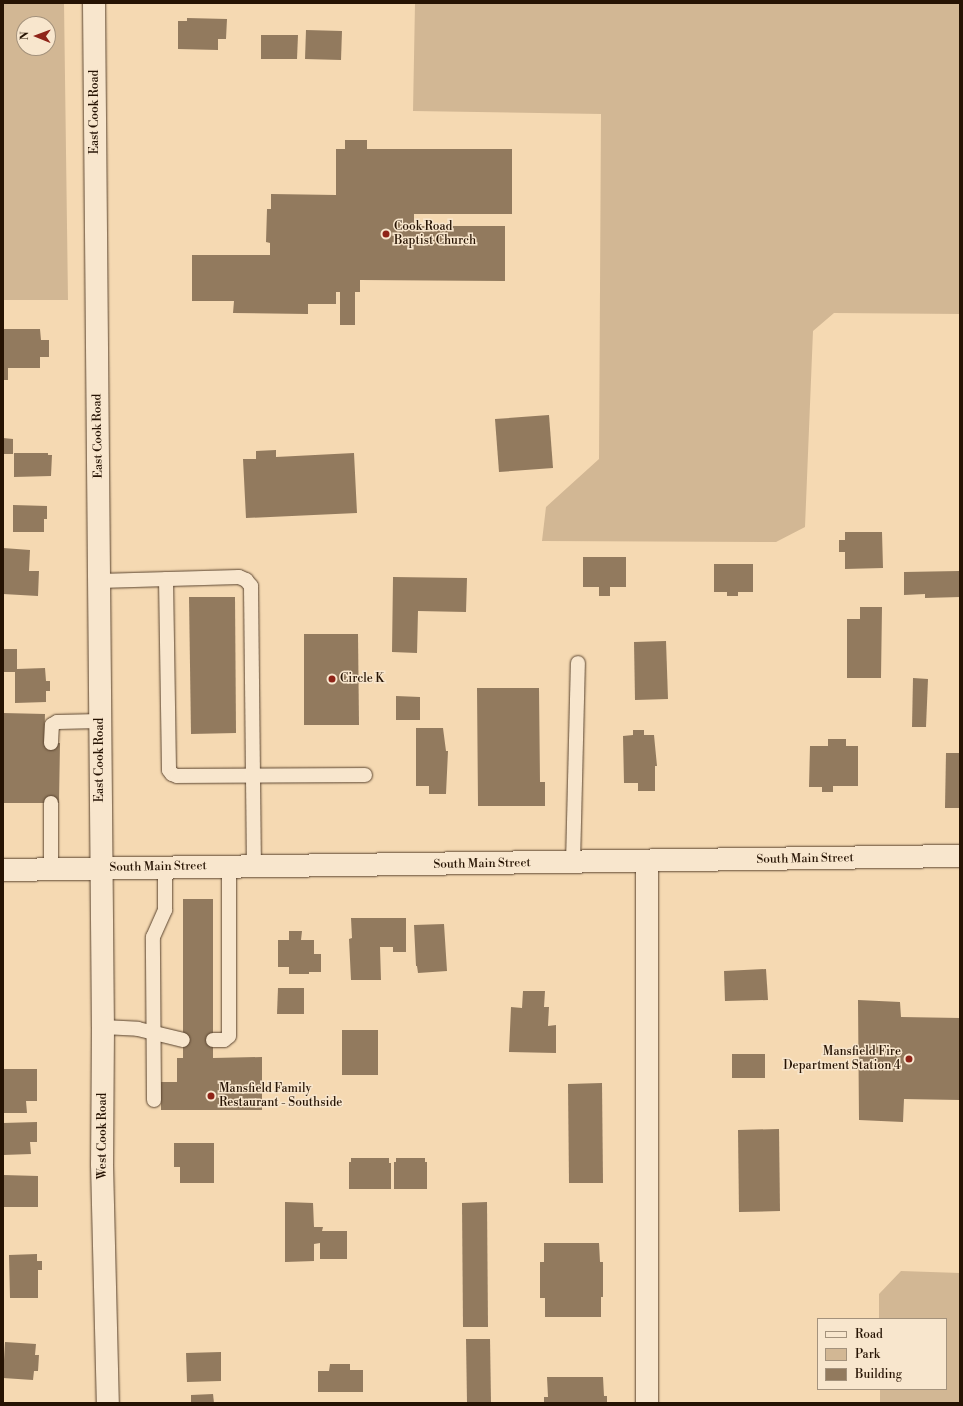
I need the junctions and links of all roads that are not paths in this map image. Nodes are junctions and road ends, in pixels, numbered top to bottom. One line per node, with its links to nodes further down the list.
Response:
1 (94, 3): 3 (street, East Cook Road)
2 (166, 579): 3 (lane); 8 (lane); 8 (lane)
3 (99, 580): 5 (street, East Cook Road)
4 (578, 663): 12 (lane)
5 (100, 721): 6 (lane); 16 (street, East Cook Road)
6 (52, 743)
7 (365, 775): 8 (lane)
8 (254, 776): 14 (lane)
9 (51, 803): 17 (lane)
10 (960, 856): 11 (street, South Main Street)
11 (647, 862): 12 (street, South Main Street); 25 (street)
12 (573, 863): 14 (street, South Main Street)
13 (228, 866): 14 (street, South Main Street); 15 (street, South Main Street); 22 (lane)
14 (254, 866)
15 (165, 867): 16 (street, South Main Street); 20 (lane)
16 (100, 868): 17 (street, South Main Street); 19 (street, West Cook Road)
17 (51, 869): 18 (street, South Main Street)
18 (3, 870)
19 (103, 1027): 20 (lane); 24 (street, West Cook Road)
20 (154, 1033): 21 (lane); 23 (lane)
21 (183, 1040)
22 (213, 1040)
23 (154, 1100)
24 (108, 1403)
25 (647, 1403)

